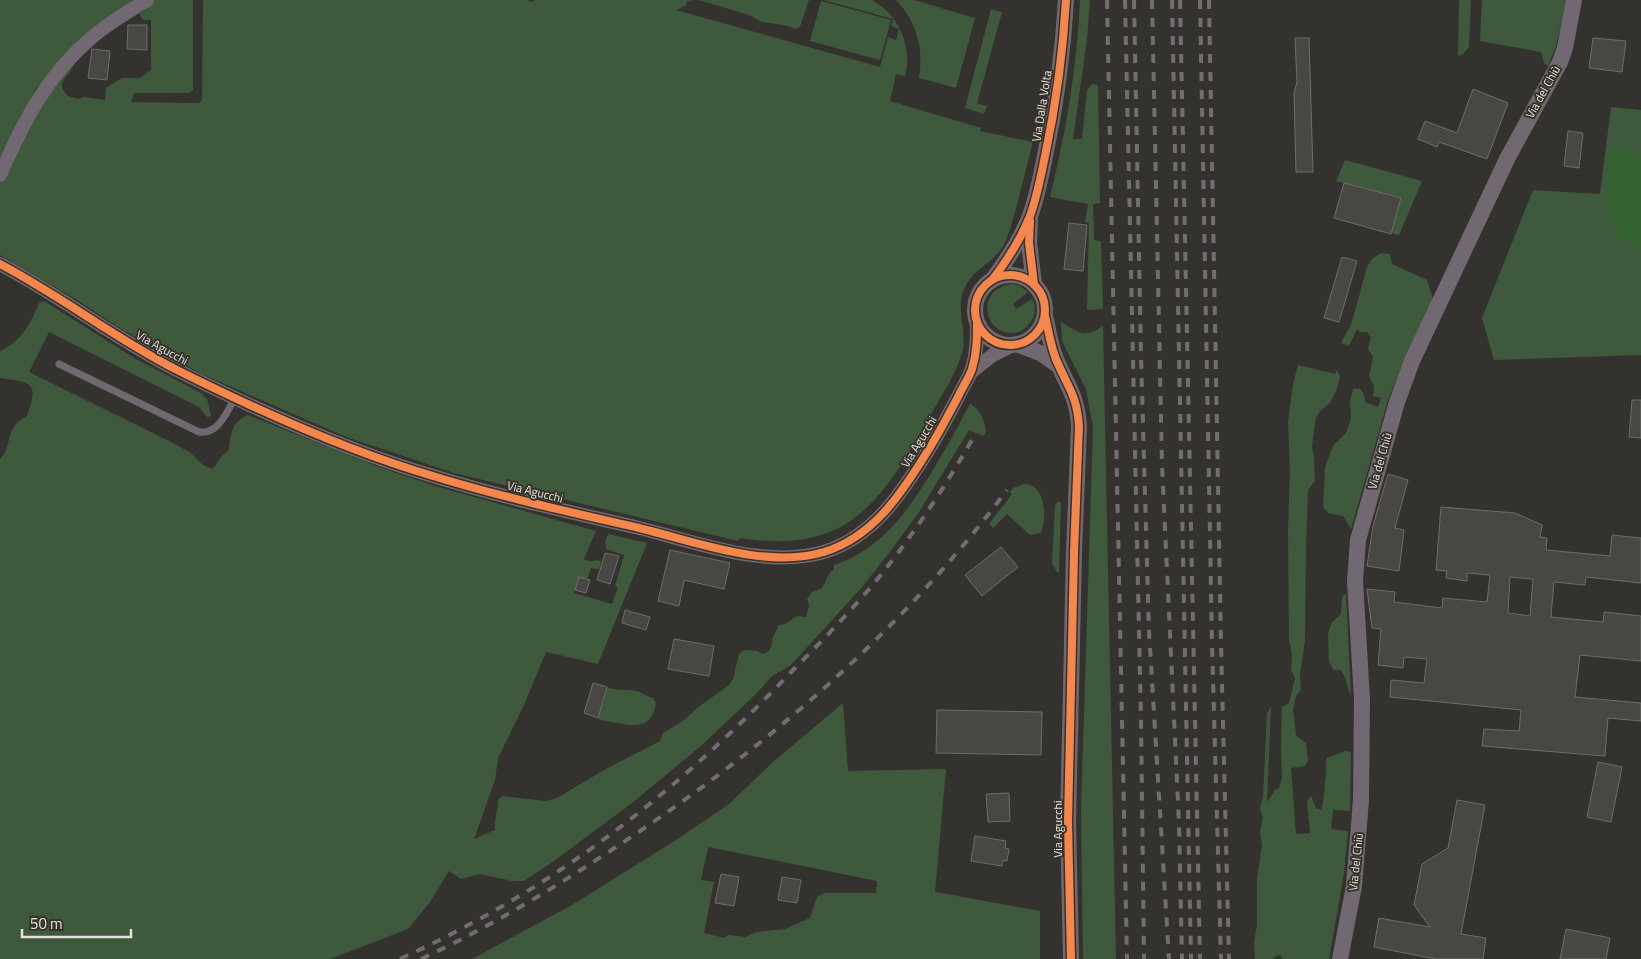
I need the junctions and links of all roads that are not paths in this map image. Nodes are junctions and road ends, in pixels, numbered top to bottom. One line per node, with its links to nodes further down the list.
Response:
1 (147, 0): 4 (street)
2 (1066, 0): 5 (street, Via Dalla Volta)
3 (1574, 0): 17 (street, Via del Chiù)
4 (0, 175)
5 (1030, 215): 7 (street, Via Dalla Volta); 8 (street, Via Dalla Volta)
6 (0, 264): 15 (street, Via Agucchi)
7 (993, 279): 8 (street); 10 (street)
8 (1034, 284): 9 (street)
9 (1045, 316): 11 (street); 13 (street, Via Agucchi)
10 (977, 322): 11 (street); 14 (street, Via Agucchi)
11 (1015, 345): 13 (street, Via Agucchi); 14 (street, Via Agucchi)
12 (59, 364): 15 (lane)
13 (1058, 366): 16 (street, Via Agucchi)
14 (971, 372): 15 (street, Via Agucchi)
15 (235, 398)
16 (1070, 959)
17 (1340, 959)

